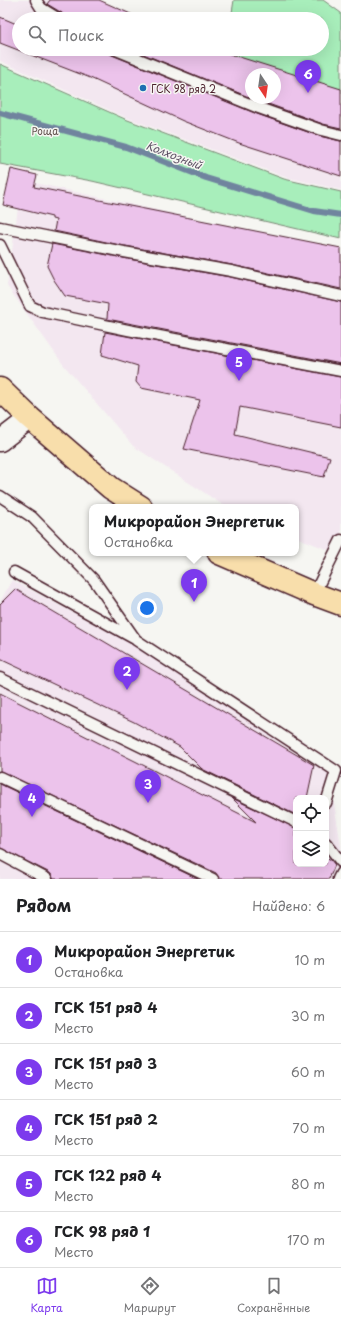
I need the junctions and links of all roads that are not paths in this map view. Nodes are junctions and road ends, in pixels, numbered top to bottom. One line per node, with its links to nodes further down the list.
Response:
1 (36, 0): 2 (lane)
2 (48, 12)
3 (131, 56): 4 (lane)
4 (341, 134)
5 (0, 227): 7 (lane)
6 (0, 245): 8 (lane)
7 (341, 296)
8 (341, 371)
9 (0, 389): 10 (main road)
10 (30, 418): 11 (street); 13 (main road)
11 (0, 441)
12 (0, 496): 19 (lane)
13 (136, 504)
14 (341, 540): 17 (lane)
15 (227, 556): 17 (main road)
16 (14, 572): 19 (lane)
17 (314, 594): 18 (main road)
18 (341, 604)
19 (136, 640): 22 (lane)
20 (0, 678): 23 (lane)
21 (0, 776): 29 (lane)
22 (328, 795)
23 (293, 821)
24 (329, 847): 26 (lane)
25 (0, 854): 28 (lane)
26 (341, 862)
27 (341, 873): 30 (lane)
28 (48, 879)
29 (213, 879)
30 (338, 879)

